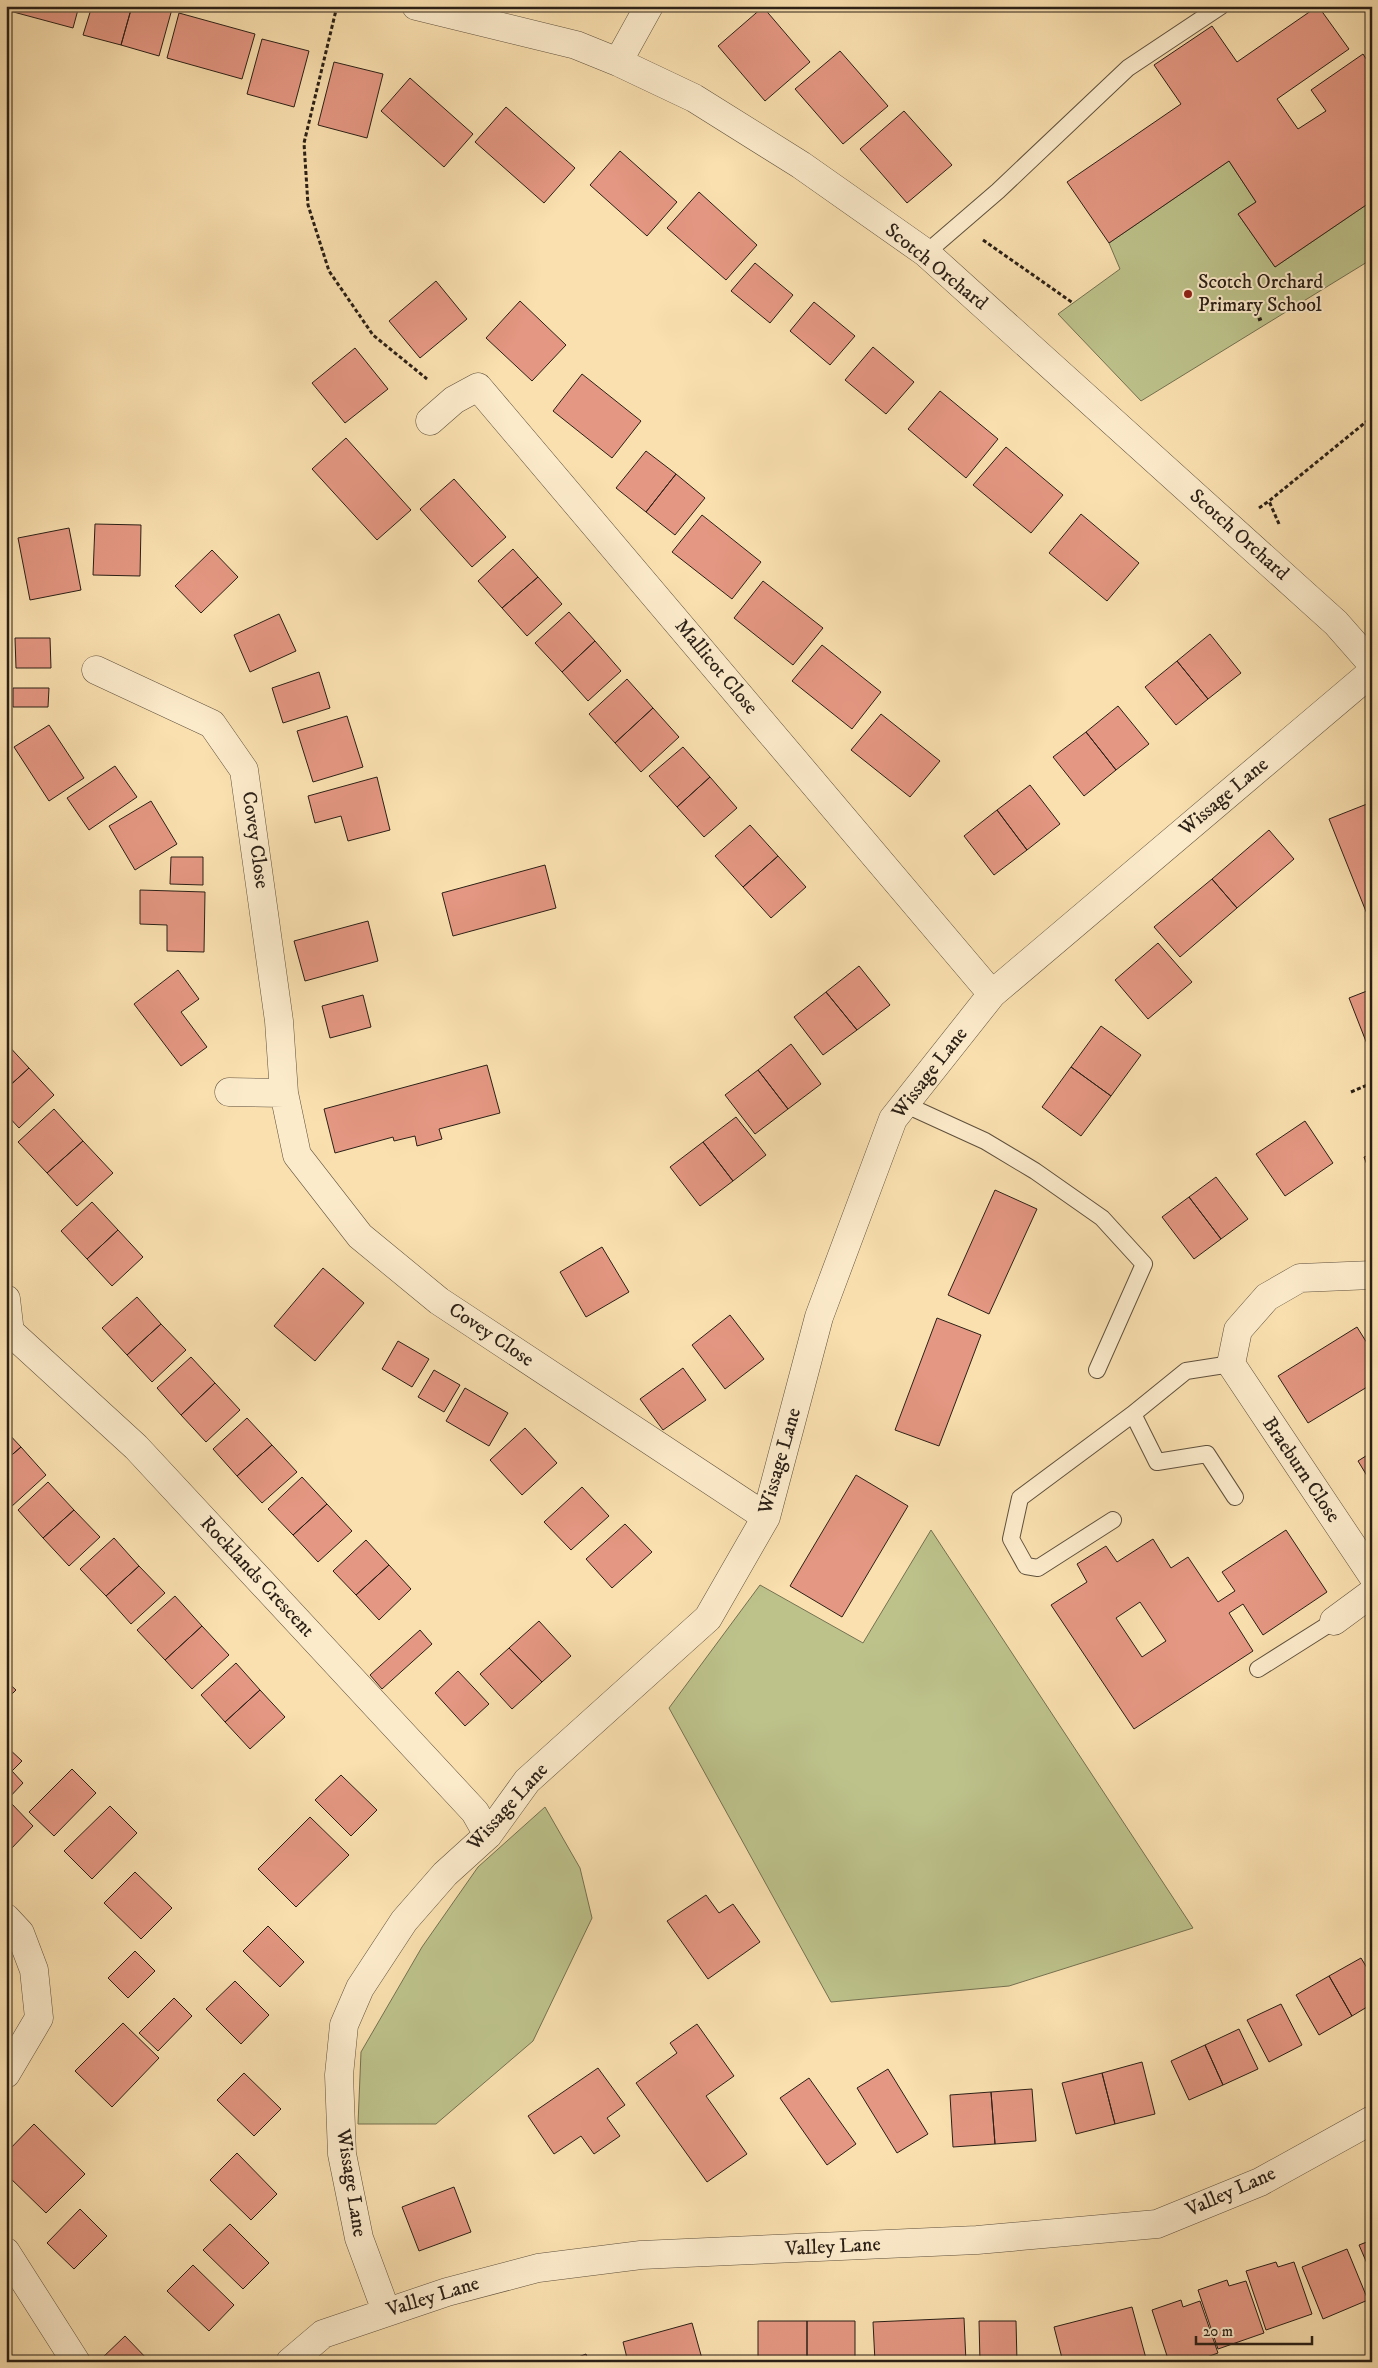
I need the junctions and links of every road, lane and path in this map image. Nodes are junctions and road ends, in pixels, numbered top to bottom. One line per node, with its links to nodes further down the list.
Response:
1 (337, 6): 11 (path)
2 (416, 6): 5 (street, Scotch Orchard)
3 (649, 6): 5 (street)
4 (1221, 6): 6 (lane)
5 (618, 62): 7 (street, Scotch Orchard)
6 (960, 224): 7 (lane); 8 (path)
7 (926, 253): 15 (street, Scotch Orchard)
8 (1073, 303)
9 (1263, 318): 10 (path)
10 (1258, 320)
11 (454, 400): 13 (street, Mallicot Close); 18 (street, Mallicot Close)
12 (1372, 417): 14 (path)
13 (430, 422)
14 (1281, 527)
15 (1372, 664)
16 (96, 670): 22 (street, Covey Close)
17 (1372, 672): 18 (street, Wissage Lane)
18 (992, 994): 23 (street, Wissage Lane)
19 (1372, 1083): 21 (path)
20 (229, 1092): 22 (street)
21 (1351, 1092)
22 (284, 1093): 31 (street, Covey Close)
23 (904, 1104): 28 (lane); 31 (street, Wissage Lane)
24 (1372, 1275): 27 (street)
25 (6, 1299): 26 (street, Rocklands Crescent)
26 (8, 1331): 37 (street, Rocklands Crescent)
27 (1230, 1364): 29 (lane); 33 (street, Braeburn Close)
28 (1097, 1370)
29 (1133, 1414): 30 (lane); 32 (lane)
30 (1235, 1497)
31 (766, 1517): 37 (street, Wissage Lane)
32 (1112, 1520)
33 (1372, 1575)
34 (1372, 1593): 35 (street)
35 (1334, 1621): 36 (lane)
36 (1258, 1669)
37 (488, 1835): 42 (street, Wissage Lane)
38 (6, 1918): 39 (street)
39 (6, 2074)
40 (1372, 2120): 42 (street, Valley Lane)
41 (6, 2252): 43 (street)
42 (386, 2311): 44 (street, Valley Lane)
43 (76, 2362)
44 (290, 2362)

